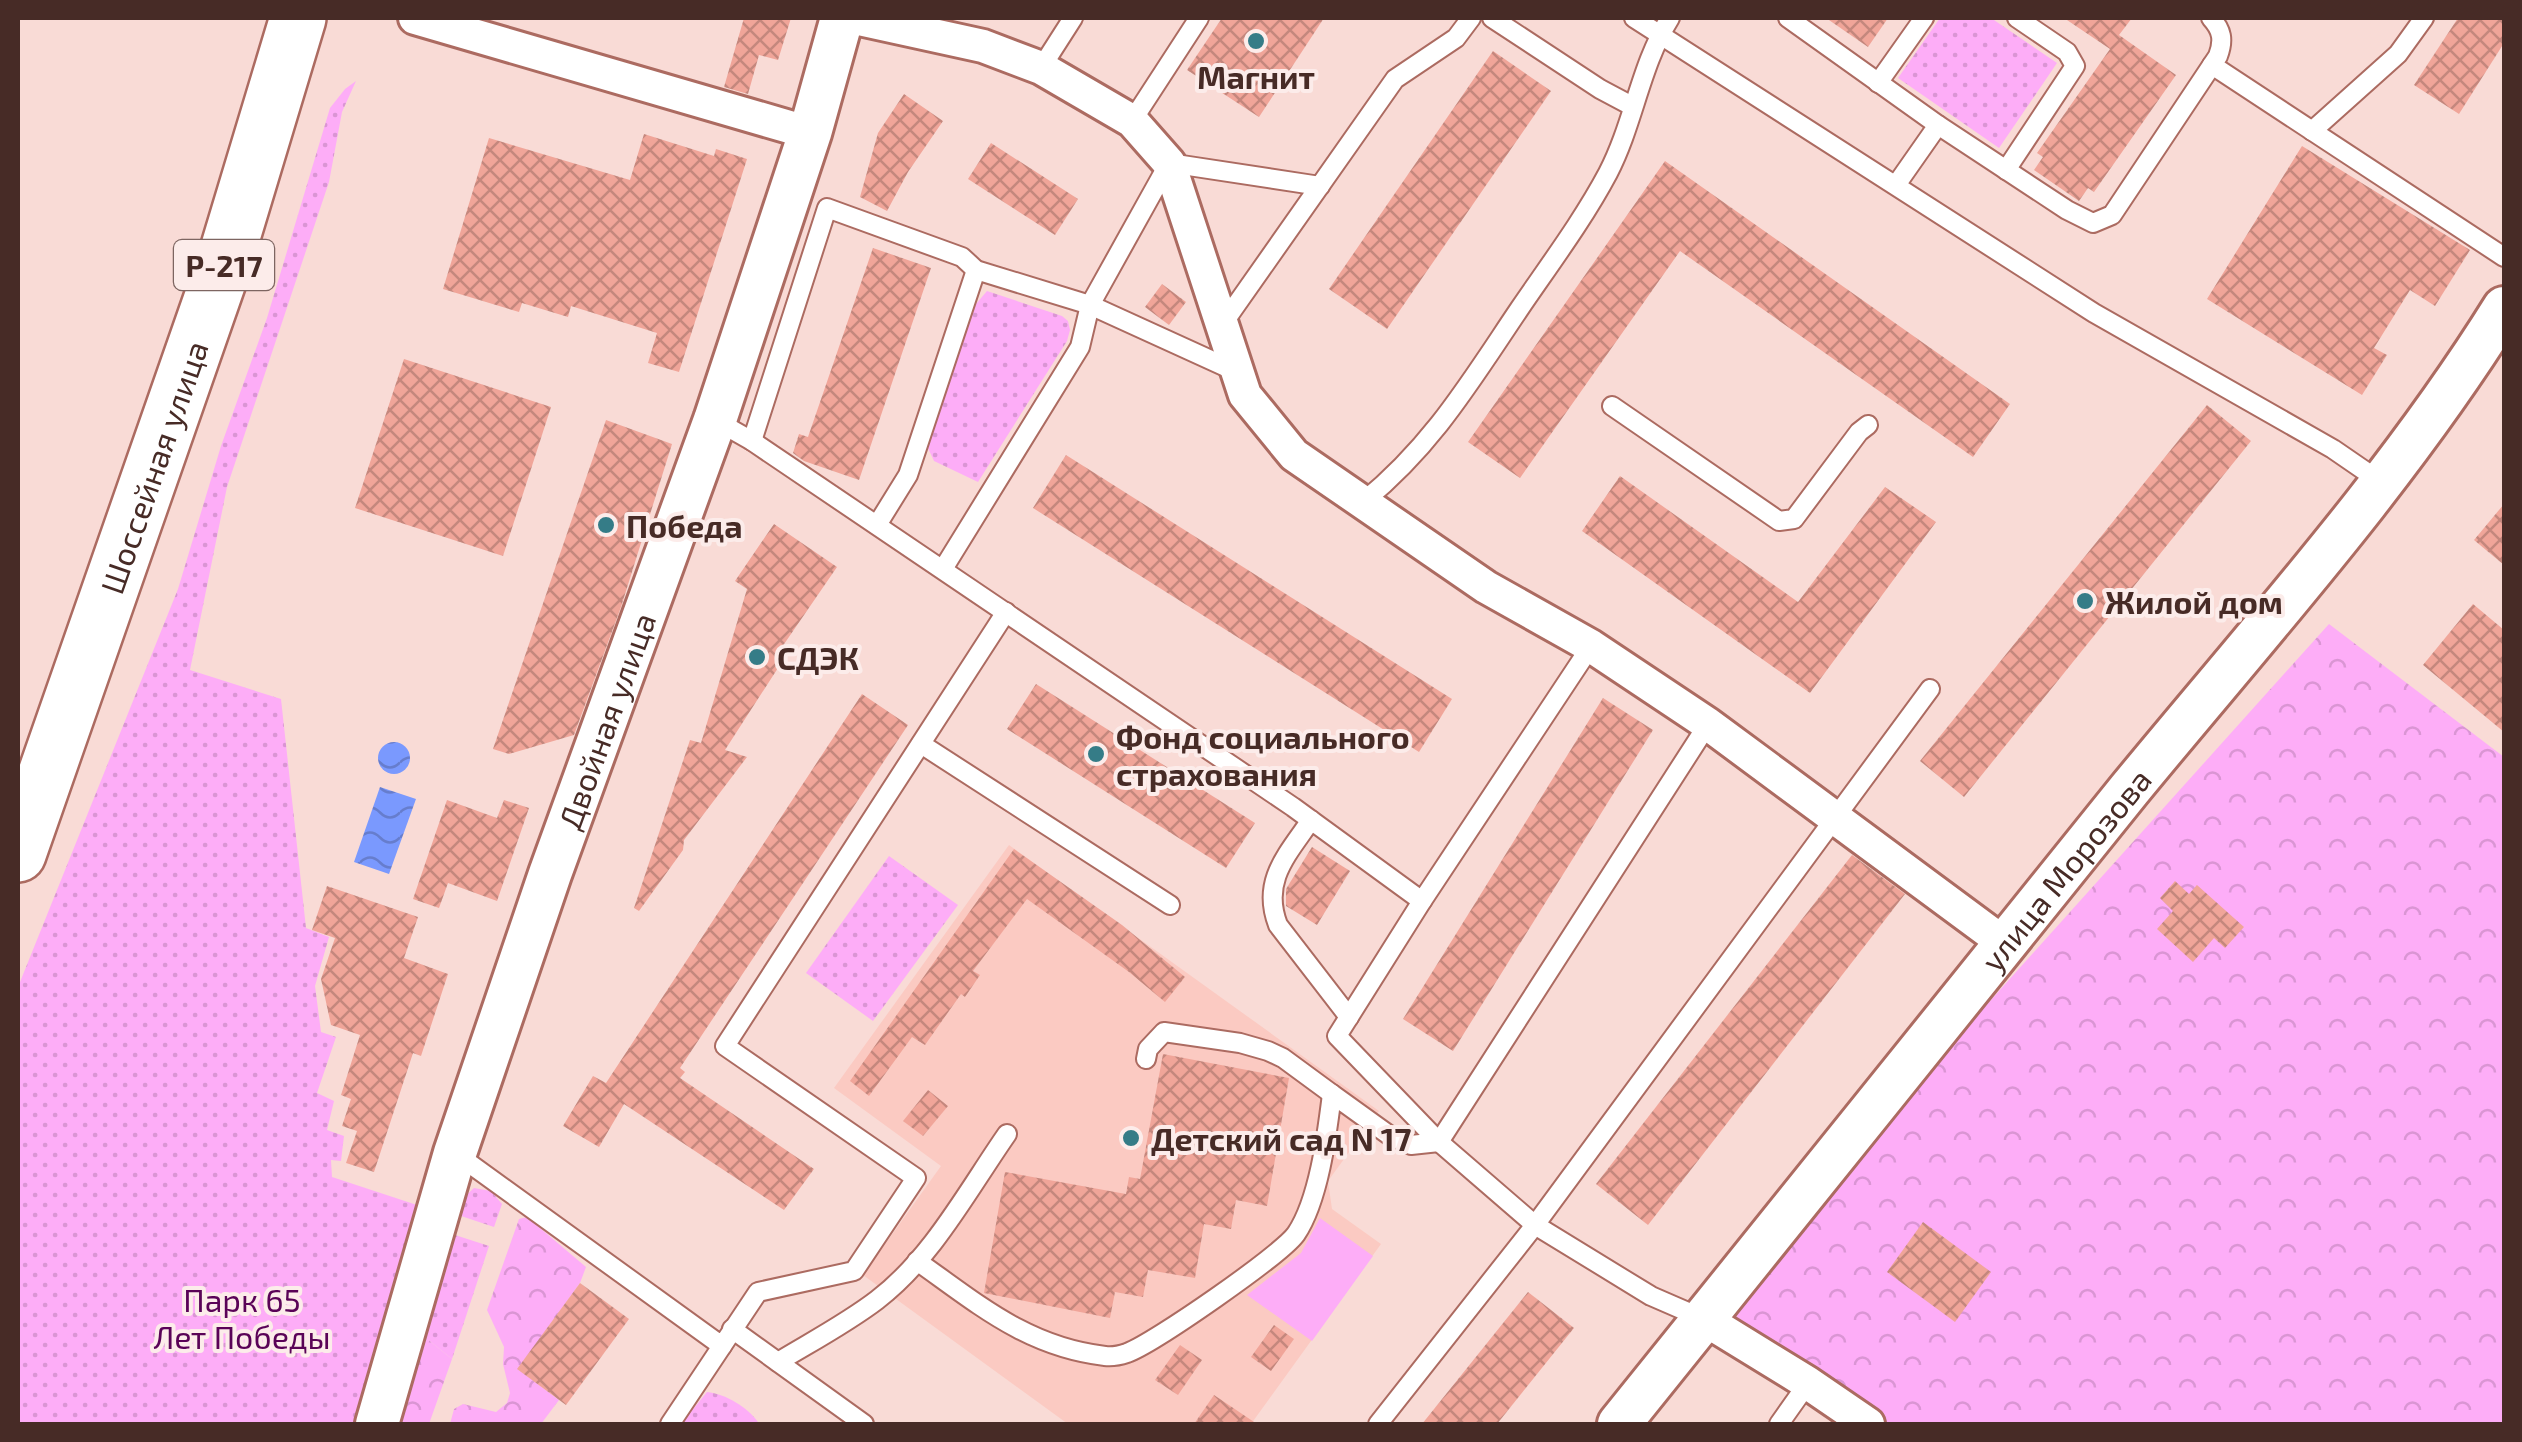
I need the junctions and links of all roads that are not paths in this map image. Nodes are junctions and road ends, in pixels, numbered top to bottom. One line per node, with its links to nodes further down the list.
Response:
1 (298, 18): 50 (highway, Шоссейная улица / Р-217)
2 (415, 18): 24 (street)
3 (842, 18): 24 (street, Двойная улица)
4 (856, 18): 15 (street)
5 (1073, 18): 18 (lane)
6 (1199, 18): 21 (lane)
7 (1471, 18): 28 (lane)
8 (1492, 18): 20 (lane)
9 (1634, 18): 16 (lane)
10 (1788, 18): 19 (lane)
11 (1924, 18): 19 (lane)
12 (2017, 18): 26 (lane)
13 (2211, 18): 17 (lane)
14 (2424, 18): 23 (lane)
15 (924, 25): 18 (street)
16 (1665, 26): 20 (lane); 27 (lane)
17 (2212, 65): 23 (lane); 26 (lane)
18 (1041, 68): 21 (street)
19 (1878, 83): 22 (lane)
20 (1632, 106): 40 (lane)
21 (1132, 122): 25 (street)
22 (1938, 124): 26 (lane); 27 (lane)
23 (2312, 131): 29 (lane)
24 (810, 133): 36 (street, Двойная улица)
25 (1169, 163): 28 (lane); 31 (lane); 33 (street)
26 (2006, 170)
27 (1896, 185): 39 (lane)
28 (1320, 186): 33 (lane)
29 (2504, 257)
30 (976, 270): 31 (lane); 38 (lane); 41 (lane)
31 (1090, 306): 34 (lane); 42 (lane)
32 (2504, 308): 39 (street, улица Морозова)
33 (1222, 326): 34 (street)
34 (1237, 372): 40 (street)
35 (1612, 406): 37 (lane)
36 (714, 420): 38 (lane); 59 (street, Двойная улица)
37 (1868, 426)
38 (752, 441): 41 (lane)
39 (2381, 482): 53 (street, улица Морозова)
40 (1362, 502): 44 (street)
41 (876, 525): 42 (lane)
42 (942, 570): 43 (lane)
43 (1006, 612): 47 (lane); 49 (lane)
44 (1591, 646): 46 (street); 51 (lane)
45 (1930, 689): 48 (lane)
46 (1708, 724): 48 (street); 58 (lane)
47 (921, 744): 52 (lane); 63 (lane)
48 (1836, 818): 53 (street); 60 (lane)
49 (1311, 820): 51 (lane); 54 (lane)
50 (18, 854)
51 (1422, 901): 54 (lane)
52 (1170, 905)
53 (2004, 943): 62 (street, улица Морозова)
54 (1349, 1017): 58 (lane)
55 (1146, 1059): 56 (lane)
56 (1332, 1094): 58 (lane); 61 (lane)
57 (1007, 1134): 61 (lane)
58 (1439, 1142): 60 (lane)
59 (456, 1153): 63 (lane); 66 (street, Двойная улица)
60 (1534, 1225): 62 (lane); 69 (lane)
61 (917, 1260): 64 (lane)
62 (1704, 1319): 65 (street); 70 (street, улица Морозова)
63 (727, 1338): 64 (lane); 67 (lane)
64 (778, 1362): 68 (lane)
65 (1808, 1383): 71 (lane); 72 (street)
66 (377, 1424)
67 (670, 1424)
68 (864, 1424)
69 (1378, 1424)
70 (1619, 1424)
71 (1779, 1424)
72 (1868, 1424)

